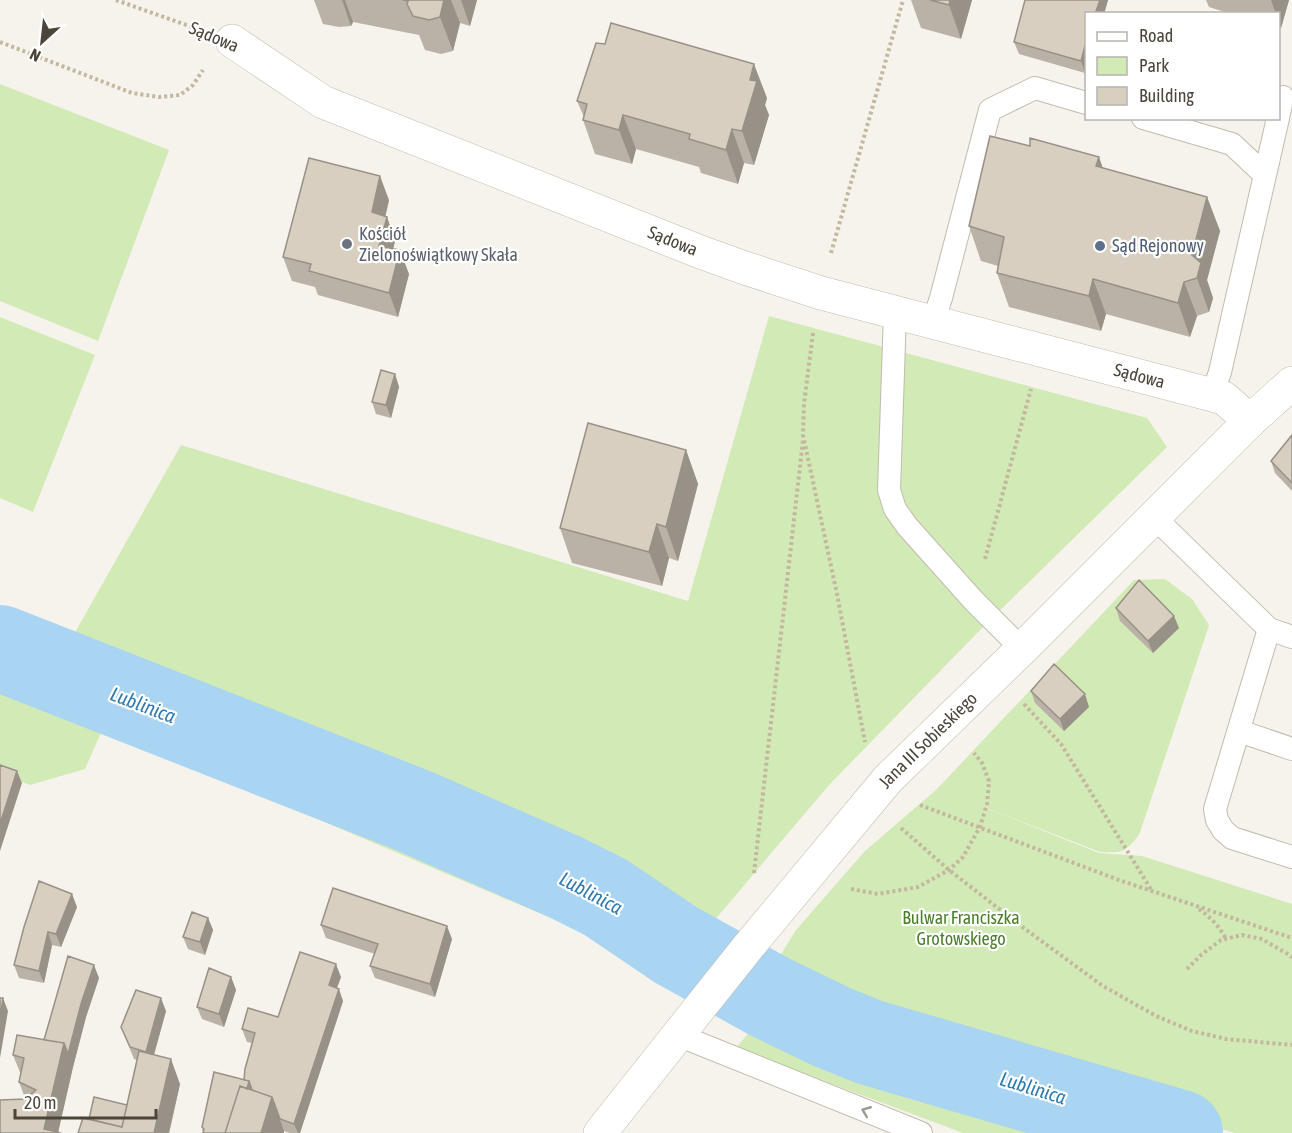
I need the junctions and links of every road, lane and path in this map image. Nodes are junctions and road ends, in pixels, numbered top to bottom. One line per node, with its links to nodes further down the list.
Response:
1 (116, 0): 3 (path, Sądowa)
2 (903, 0): 9 (path)
3 (224, 38): 4 (path); 9 (street, Sądowa)
4 (0, 42)
5 (1085, 103): 11 (lane)
6 (1150, 120): 8 (lane)
7 (1278, 120): 8 (lane)
8 (1265, 175): 14 (lane)
9 (821, 293): 10 (street, Sądowa); 16 (path)
10 (895, 313): 11 (street, Sądowa); 18 (lane)
11 (933, 322): 14 (street, Sądowa)
12 (1292, 383): 15 (street, Jana III Sobieskiego)
13 (1032, 388): 18 (path)
14 (1212, 395): 15 (street, Sądowa)
15 (1250, 422): 17 (street, Jana III Sobieskiego)
16 (803, 435): 24 (path); 32 (path)
17 (1154, 517): 19 (lane); 21 (street, Jana III Sobieskiego)
18 (974, 600): 21 (lane)
19 (1269, 629): 20 (lane); 23 (lane)
20 (1292, 637)
21 (1022, 649): 27 (street, Jana III Sobieskiego)
22 (1023, 703): 34 (path)
23 (1239, 731): 26 (lane); 30 (lane)
24 (866, 749)
25 (972, 749): 29 (path)
26 (1292, 749)
27 (871, 800): 31 (path); 40 (street, Jana III Sobieskiego)
28 (912, 802): 29 (path)
29 (980, 827): 31 (path); 34 (path)
30 (1292, 857)
31 (949, 870): 33 (path); 41 (path)
32 (754, 874)
33 (842, 887)
34 (1152, 892): 35 (path)
35 (1196, 906): 36 (path); 37 (path)
36 (1292, 938)
37 (1226, 939): 38 (path); 39 (path)
38 (1292, 958)
39 (1187, 969)
40 (678, 1035): 42 (street, Jana III Sobieskiego); 43 (lane, one-way to 40)
41 (1292, 1045)
42 (600, 1133)
43 (921, 1133)

